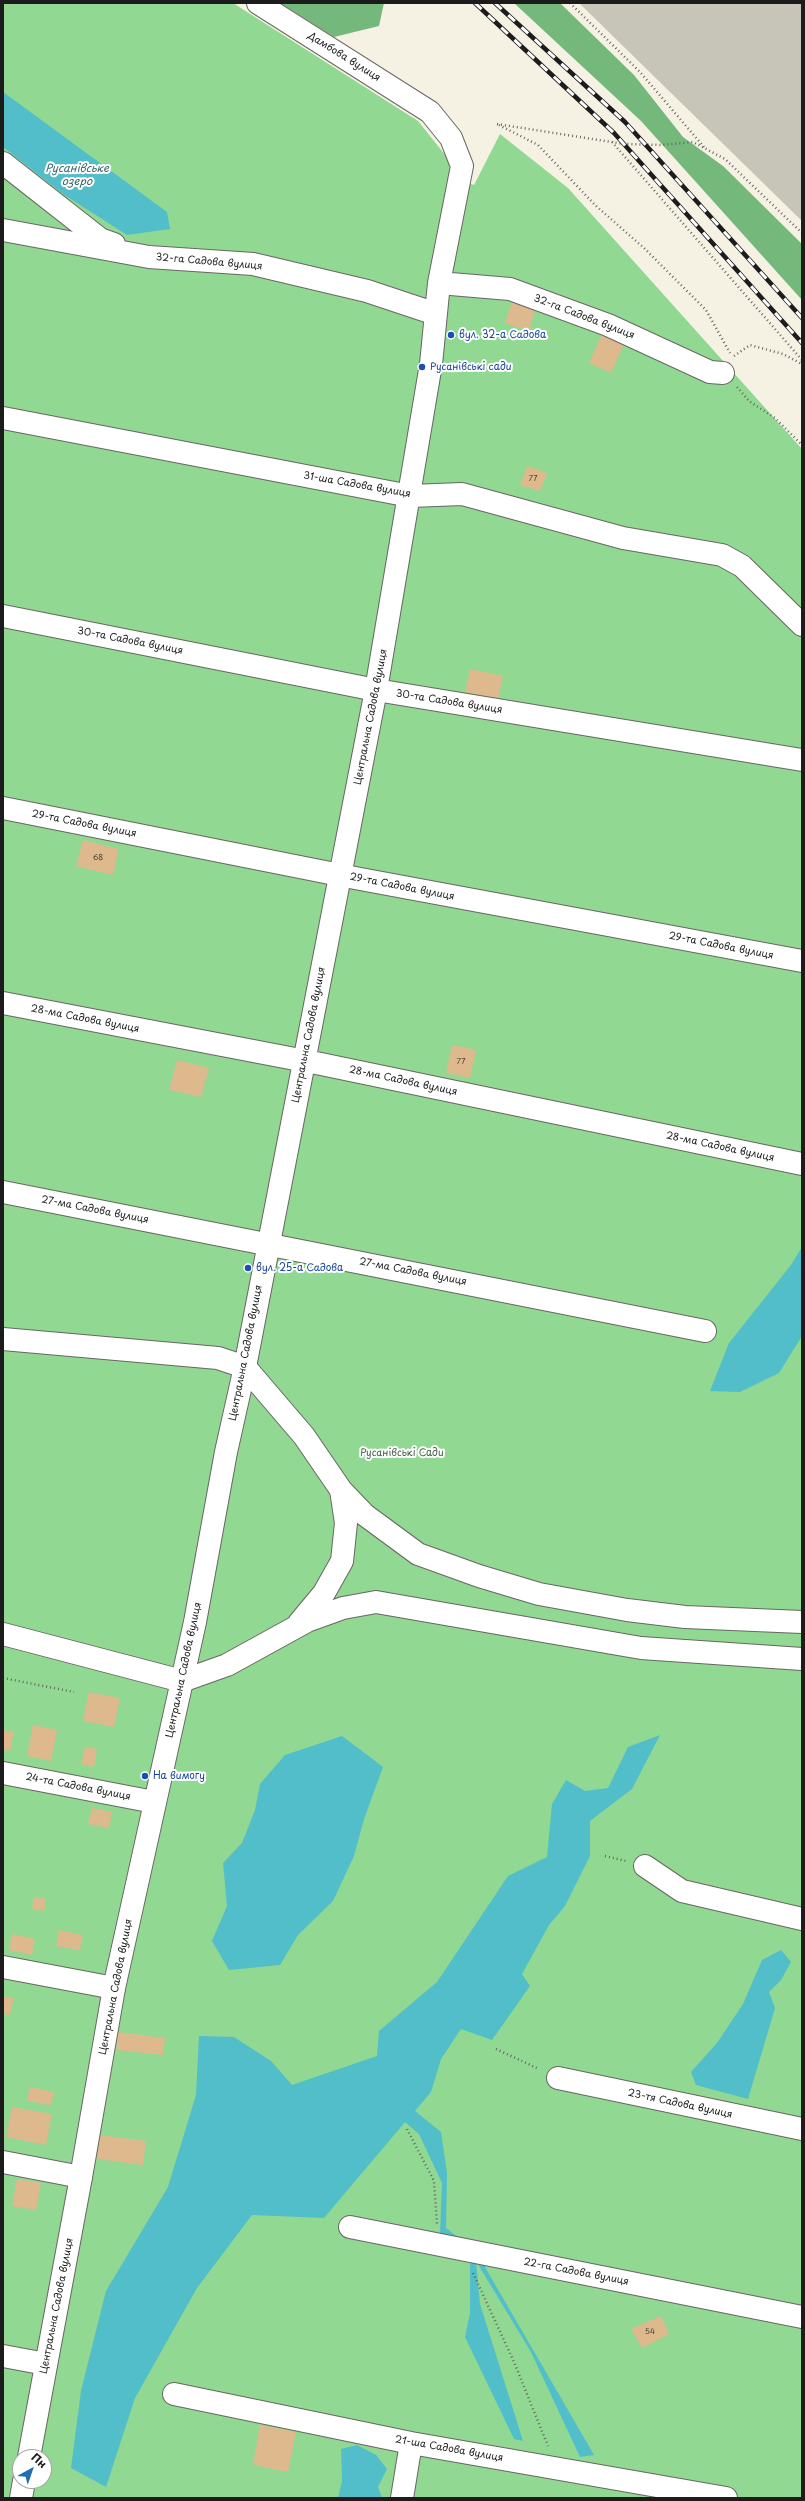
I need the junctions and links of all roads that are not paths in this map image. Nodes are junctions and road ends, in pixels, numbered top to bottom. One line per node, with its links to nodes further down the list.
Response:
1 (258, 3): 2 (street, Дамбова вулиця)
2 (430, 112): 6 (street, Центральна Садова вулиця)
3 (3, 163): 5 (street)
4 (3, 230): 5 (street, 32-га Садова вулиця)
5 (148, 257): 7 (street, 32-га Садова вулиця)
6 (439, 283): 7 (street, Центральна Садова вулиця); 8 (street, 32-га Садова вулиця)
7 (436, 314): 10 (street, Центральна Садова вулиця)
8 (723, 374)
9 (3, 418): 10 (street, 31-ша Садова вулиця)
10 (410, 496): 12 (street, 31-ша Садова вулиця); 13 (street, Центральна Садова вулиця)
11 (3, 616): 13 (street, 30-та Садова вулиця)
12 (802, 625)
13 (376, 690): 14 (street, 30-та Садова вулиця); 16 (street, Центральна Садова вулиця)
14 (802, 760)
15 (3, 808): 16 (street, 29-та Садова вулиця)
16 (341, 875): 17 (street, 29-та Садова вулиця); 19 (street, Центральна Садова вулиця)
17 (802, 961)
18 (3, 1003): 19 (street, 28-ма Садова вулиця)
19 (304, 1060): 20 (street, 28-ма Садова вулиця); 22 (street, Центральна Садова вулиця)
20 (802, 1164)
21 (3, 1192): 22 (street, 27-ма Садова вулиця)
22 (268, 1243): 23 (street, 27-ма Садова вулиця); 25 (street, Центральна Садова вулиця)
23 (705, 1331)
24 (3, 1339): 25 (street)
25 (244, 1367): 26 (street); 31 (street, Центральна Садова вулиця)
26 (341, 1490): 27 (street); 28 (street)
27 (802, 1622)
28 (294, 1628): 30 (street); 31 (street)
29 (3, 1634): 31 (street)
30 (802, 1659)
31 (182, 1681): 33 (street, Центральна Садова вулиця)
32 (3, 1772): 33 (street, 24-та Садова вулиця)
33 (154, 1802): 37 (street, Центральна Садова вулиця)
34 (646, 1866): 35 (street)
35 (802, 1919)
36 (3, 1967): 37 (street)
37 (114, 1988): 41 (street, Центральна Садова вулиця)
38 (558, 2078): 39 (street, 23-тя Садова вулиця)
39 (802, 2129)
40 (3, 2162): 41 (street)
41 (81, 2177): 45 (street, Центральна Садова вулиця)
42 (350, 2228): 43 (street, 22-га Садова вулиця)
43 (802, 2317)
44 (3, 2356): 45 (street)
45 (46, 2364): 48 (street, Центральна Садова вулиця)
46 (174, 2394): 47 (street, 21-ша Садова вулиця)
47 (411, 2443): 49 (street); 50 (street, 21-ша Садова вулиця)
48 (30, 2449)
49 (402, 2498)
50 (726, 2498)

